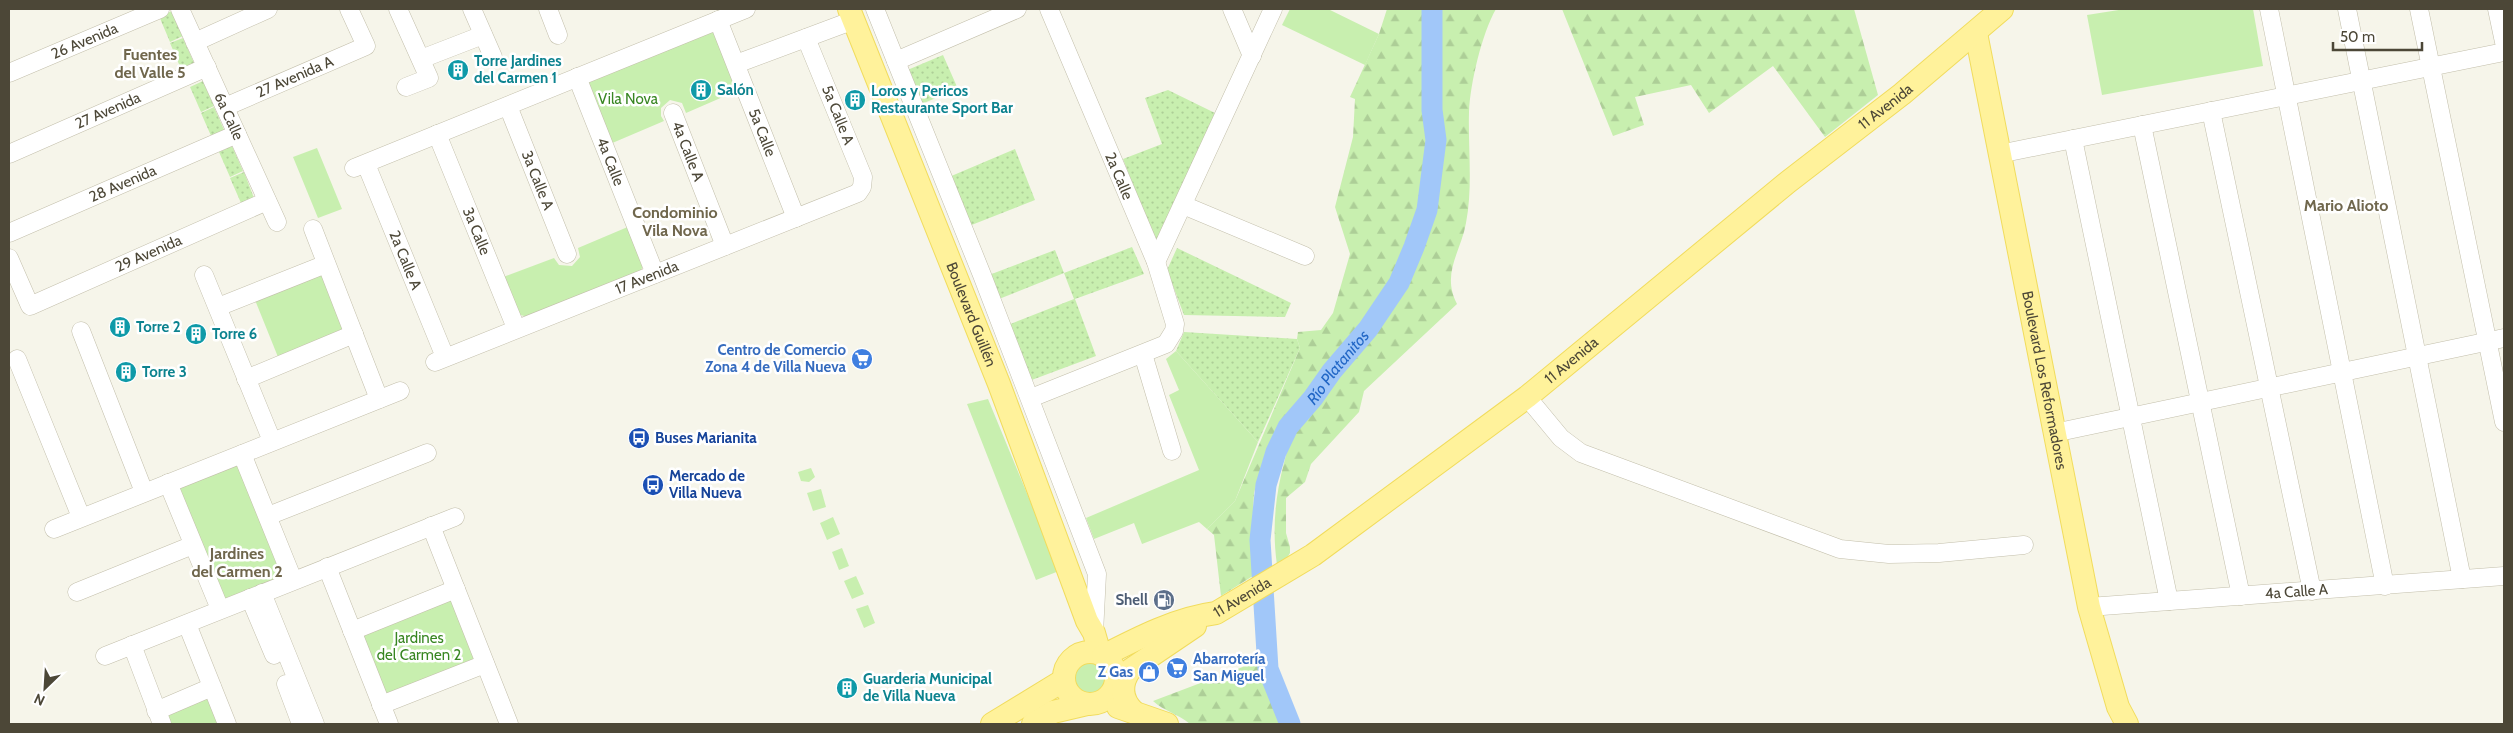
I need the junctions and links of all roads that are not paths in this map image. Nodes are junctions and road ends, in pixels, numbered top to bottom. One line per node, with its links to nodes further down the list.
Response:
1 (160, 9): 35 (street, 26 Avenida)
2 (180, 9): 25 (street, 6a Calle)
3 (268, 9): 25 (street)
4 (349, 9): 41 (street, 27 Avenida A)
5 (398, 9): 30 (street)
6 (472, 9): 23 (street)
7 (548, 9): 24 (street)
8 (746, 9): 20 (street)
9 (875, 9): 31 (street)
10 (1017, 9): 31 (street)
11 (1049, 9): 61 (street, 2a Calle)
12 (1232, 9): 28 (street)
13 (1273, 9): 28 (street)
14 (2002, 9): 22 (main road, 11 Avenida)
15 (2269, 9): 39 (street)
16 (2347, 9): 37 (street)
17 (2418, 9): 34 (street)
18 (2497, 9): 26 (street)
19 (851, 12): 21 (street); 112 (main road, Boulevard Guillén)
20 (718, 20): 32 (street, 5a Calle); 36 (street)
21 (808, 32): 32 (street); 50 (street, 5a Calle A)
22 (1976, 32): 49 (main road, Boulevard Los Reformadores); 78 (main road, 11 Avenida)
23 (483, 35): 29 (street); 30 (street)
24 (558, 35)
25 (195, 42): 33 (street, 6a Calle)
26 (2504, 42)
27 (2504, 52): 34 (street)
28 (1252, 56): 52 (street)
29 (493, 57)
30 (421, 59): 38 (street)
31 (896, 61): 79 (street)
32 (736, 64): 53 (street, 5a Calle)
33 (207, 67): 41 (street, 6a Calle); 48 (street, 27 Avenida)
34 (2430, 67): 37 (street); 69 (street)
35 (9, 73)
36 (577, 77): 40 (street); 63 (street, 4a Calle)
37 (2363, 81): 39 (street); 71 (street)
38 (406, 87)
39 (2287, 96): 42 (street); 74 (street)
40 (508, 106): 46 (street); 58 (street, 3a Calle A)
41 (225, 107): 45 (street, 6a Calle)
42 (2211, 111): 44 (street); 76 (street)
43 (673, 113): 57 (street, 4a Calle A)
44 (2142, 125): 47 (street); 81 (street)
45 (237, 134): 51 (street, 6a Calle); 56 (street, 28 Avenida)
46 (437, 134): 66 (street, 3a Calle); 73 (street, 2a Calle A)
47 (2073, 139): 49 (street); 82 (street)
48 (9, 154)
49 (1999, 154): 84 (main road, Boulevard Los Reformadores)
50 (858, 193): 53 (street, 17 Avenida)
51 (267, 201): 54 (street, 6a Calle); 60 (street, 29 Avenida)
52 (1183, 205): 59 (street); 61 (street)
53 (796, 218): 57 (street, 17 Avenida)
54 (277, 222)
55 (313, 228): 62 (street)
56 (9, 233)
57 (725, 246): 63 (street, 17 Avenida)
58 (567, 254)
59 (1306, 256)
60 (9, 258)
61 (1156, 262): 70 (street, 2a Calle)
62 (326, 264): 65 (street); 68 (street)
63 (655, 274): 66 (street, 17 Avenida)
64 (204, 275): 65 (street)
65 (218, 307): 75 (street)
66 (516, 328): 73 (street, 17 Avenida)
67 (81, 331): 90 (street)
68 (354, 334): 75 (street); 80 (street)
69 (2496, 340): 71 (street); 83 (street)
70 (1142, 354): 79 (street); 86 (street)
71 (2416, 357): 74 (street); 100 (street)
72 (17, 359): 92 (street)
73 (440, 360)
74 (2342, 372): 76 (street); 102 (street)
75 (246, 379): 85 (street)
76 (2270, 388): 81 (street); 104 (street)
77 (400, 391): 80 (street)
78 (1527, 397): 97 (street); 111 (main road, 11 Avenida)
79 (1031, 398): 112 (street)
80 (380, 399): 85 (street)
81 (2200, 402): 82 (street); 107 (street)
82 (2131, 417): 84 (street); 108 (street)
83 (2504, 422)
84 (2054, 433): 109 (main road, Boulevard Los Reformadores)
85 (272, 441): 88 (street)
86 (1172, 451)
87 (427, 453): 91 (street)
88 (242, 454): 89 (street); 91 (street)
89 (168, 483): 90 (street); 96 (street)
90 (144, 492): 92 (street)
91 (268, 516): 101 (street)
92 (81, 517): 95 (street)
93 (455, 517): 94 (street)
94 (431, 526): 98 (street); 103 (street)
95 (54, 529)
96 (193, 545): 105 (street); 110 (street)
97 (2024, 545)
98 (327, 567): 101 (street); 114 (street)
99 (2504, 576): 100 (street, 4a Calle A)
100 (2462, 579): 102 (street, 4a Calle A)
101 (293, 580): 106 (street)
102 (2385, 586): 104 (street, 4a Calle A)
103 (456, 589): 114 (street); 118 (street)
104 (2312, 591): 107 (street, 4a Calle A)
105 (77, 592)
106 (256, 595): 110 (street); 119 (street)
107 (2241, 596): 108 (street, 4a Calle A)
108 (2169, 601): 109 (street, 4a Calle A)
109 (2089, 607): 134 (main road, Boulevard Los Reformadores)
110 (220, 609): 113 (street)
111 (1216, 613): 116 (main road, 11 Avenida); 124 (main road)
112 (1090, 614): 116 (main road, Boulevard Guillén); 120 (main road)
113 (187, 624): 115 (street); 121 (street)
114 (352, 631): 123 (street)
115 (132, 644): 117 (street); 125 (street)
116 (1102, 655): 120 (main road); 122 (main road)
117 (105, 656)
118 (485, 664): 123 (street); 130 (street)
119 (287, 671): 127 (street); 128 (street)
120 (1066, 672): 122 (main road); 131 (main road)
121 (212, 687): 125 (street); 126 (street)
122 (1090, 704): 124 (main road); 132 (main road)
123 (382, 705): 129 (street)
124 (1133, 711): 133 (main road)
125 (159, 717)
126 (226, 724)
127 (301, 724)
128 (315, 724)
129 (389, 724)
130 (509, 724)
131 (992, 724)
132 (1034, 724)
133 (1167, 724)
134 (2128, 724)

